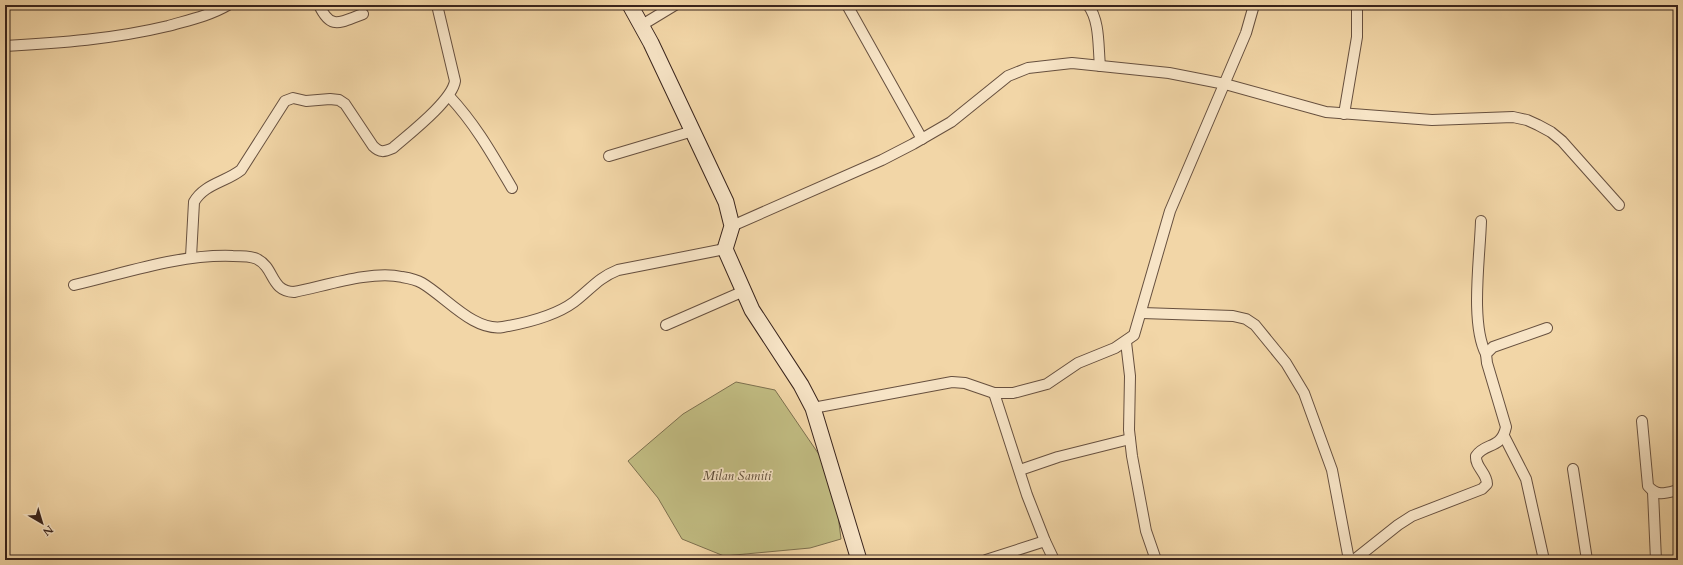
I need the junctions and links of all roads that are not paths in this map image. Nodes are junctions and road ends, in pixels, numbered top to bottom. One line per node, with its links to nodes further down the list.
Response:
1 (228, 5): 12 (street)
2 (319, 5): 10 (street)
3 (438, 5): 15 (street)
4 (630, 5): 11 (street)
5 (675, 5): 11 (street)
6 (847, 5): 18 (street)
7 (1088, 5): 13 (street)
8 (1254, 5): 14 (street)
9 (1357, 5): 16 (street)
10 (362, 14)
11 (642, 25): 17 (street)
12 (5, 46)
13 (1100, 66): 14 (street); 18 (street)
14 (1225, 84): 16 (street); 28 (street)
15 (449, 96): 20 (street); 25 (street)
16 (1344, 114): 21 (street)
17 (693, 131): 19 (street); 23 (street)
18 (922, 139): 23 (street)
19 (609, 156)
20 (512, 188)
21 (1620, 205)
22 (1481, 221): 32 (street)
23 (732, 226): 24 (street)
24 (725, 249): 25 (street); 27 (street)
25 (191, 257): 26 (street)
26 (74, 285)
27 (744, 291): 29 (street); 34 (street)
28 (1142, 313): 31 (street); 47 (street)
29 (666, 325)
30 (1547, 328): 32 (street)
31 (1126, 342): 33 (street); 37 (street)
32 (1486, 354): 36 (street)
33 (994, 393): 34 (street); 39 (street)
34 (813, 408): 43 (street)
35 (1642, 421): 41 (street)
36 (1504, 436): 48 (street); 49 (street)
37 (1130, 439): 39 (street); 46 (street)
38 (1573, 469): 50 (street)
39 (1020, 470): 42 (street)
40 (1678, 490): 41 (street)
41 (1653, 492): 51 (street)
42 (1045, 541): 44 (street); 45 (street)
43 (860, 560)
44 (986, 560)
45 (1054, 560)
46 (1156, 560)
47 (1349, 560)
48 (1354, 560)
49 (1544, 560)
50 (1587, 560)
51 (1656, 560)

